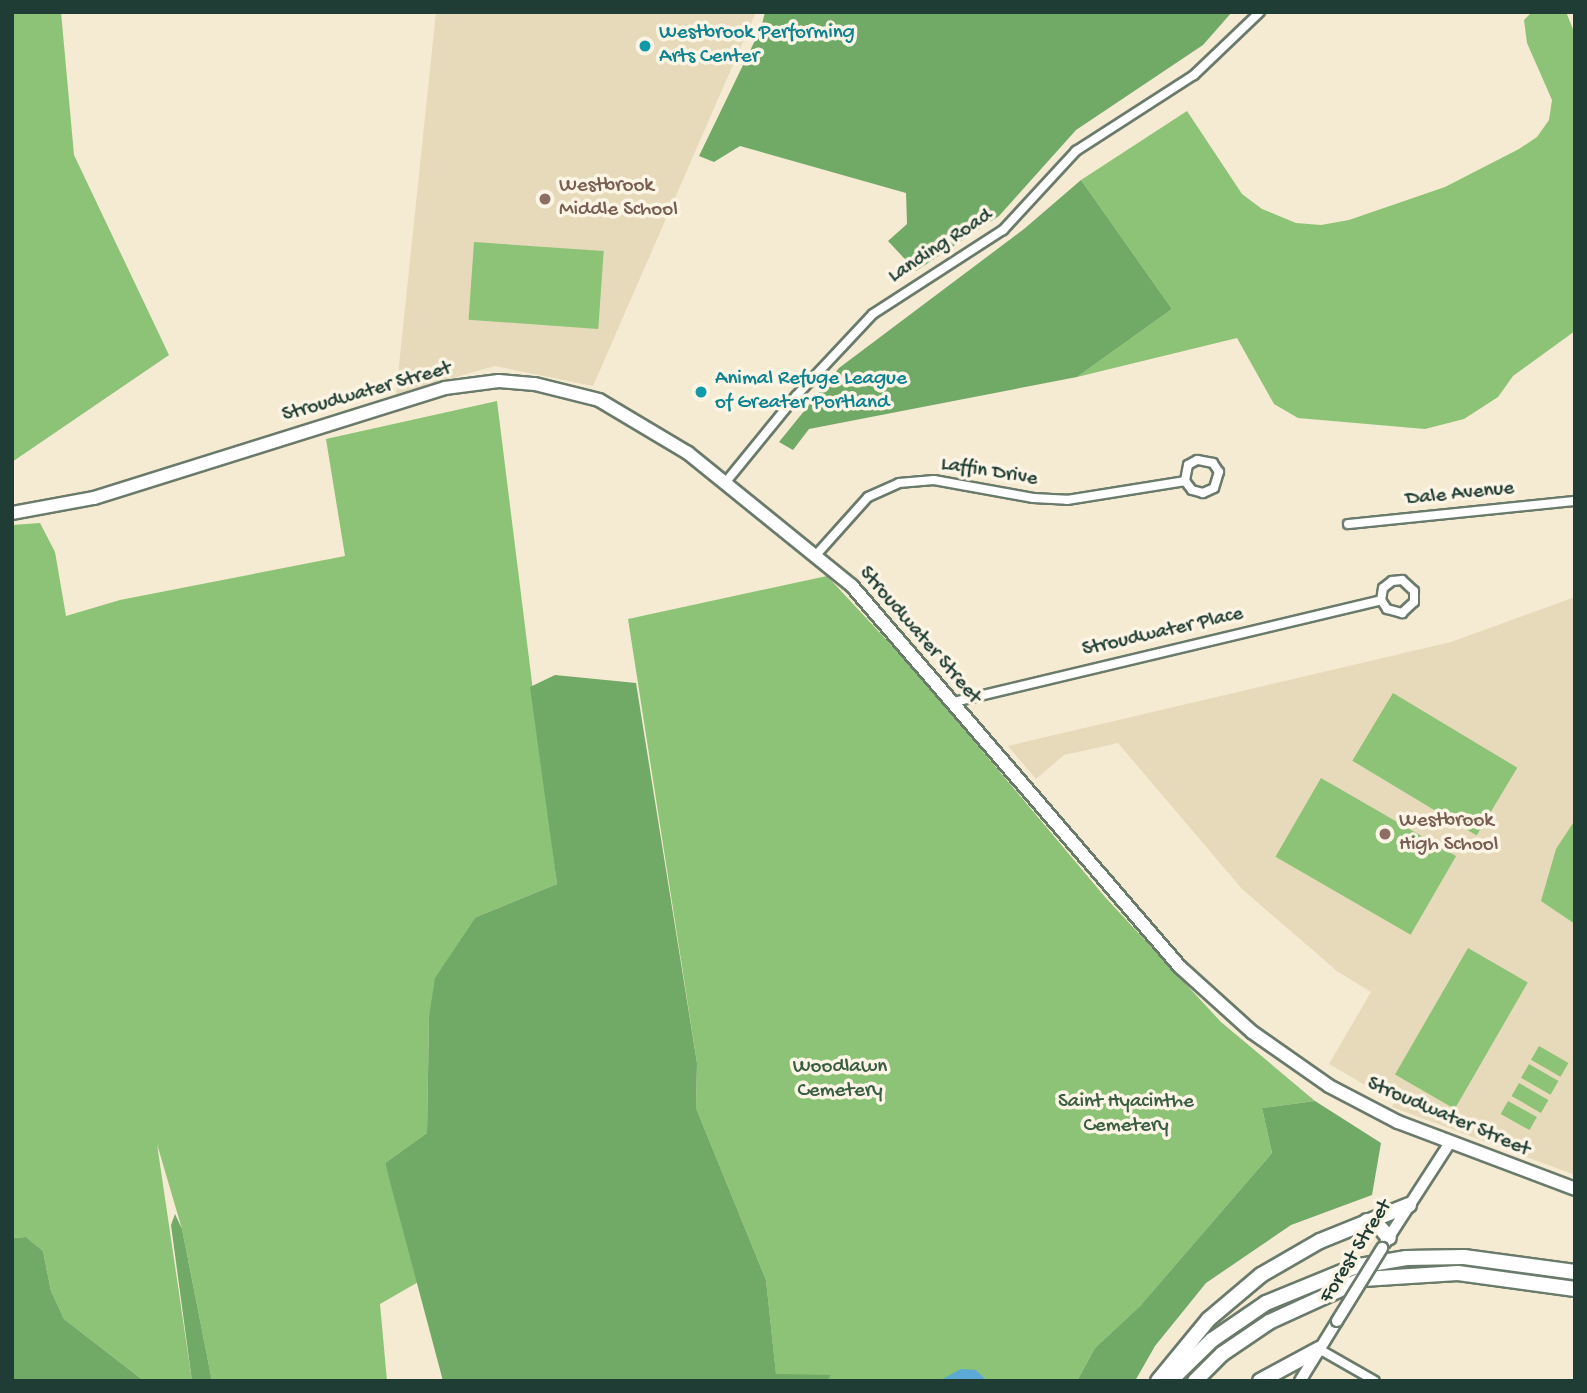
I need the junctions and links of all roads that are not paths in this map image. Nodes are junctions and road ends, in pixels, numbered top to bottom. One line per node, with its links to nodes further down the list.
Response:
1 (1260, 12): 3 (street, Landing Road)
2 (1185, 481): 2 (street, Laffin Drive); 7 (street, Laffin Drive)
3 (725, 482): 5 (main road, Stroudwater Street); 7 (main road, Stroudwater Street)
4 (1575, 501): 6 (street, Dale Avenue)
5 (12, 513)
6 (1348, 524)
7 (816, 555): 9 (main road, Stroudwater Street)
8 (1381, 600): 8 (street, Stroudwater Place); 9 (street, Stroudwater Place)
9 (954, 702): 10 (main road, Stroudwater Street)
10 (1449, 1144): 11 (main road, Stroudwater Street); 12 (street, Forest Street)
11 (1575, 1189)
12 (1409, 1205): 13 (highway); 14 (street, Forest Street)
13 (1367, 1221): 14 (highway); 18 (highway)
14 (1385, 1243): 17 (street, Forest Street, bridge)
15 (1575, 1272): 19 (highway)
16 (1575, 1289): 20 (highway)
17 (1319, 1349): 21 (highway); 22 (street, Forest Street); 23 (street)
18 (1158, 1381)
19 (1170, 1381)
20 (1195, 1381)
21 (1260, 1381)
22 (1300, 1381)
23 (1375, 1381)

